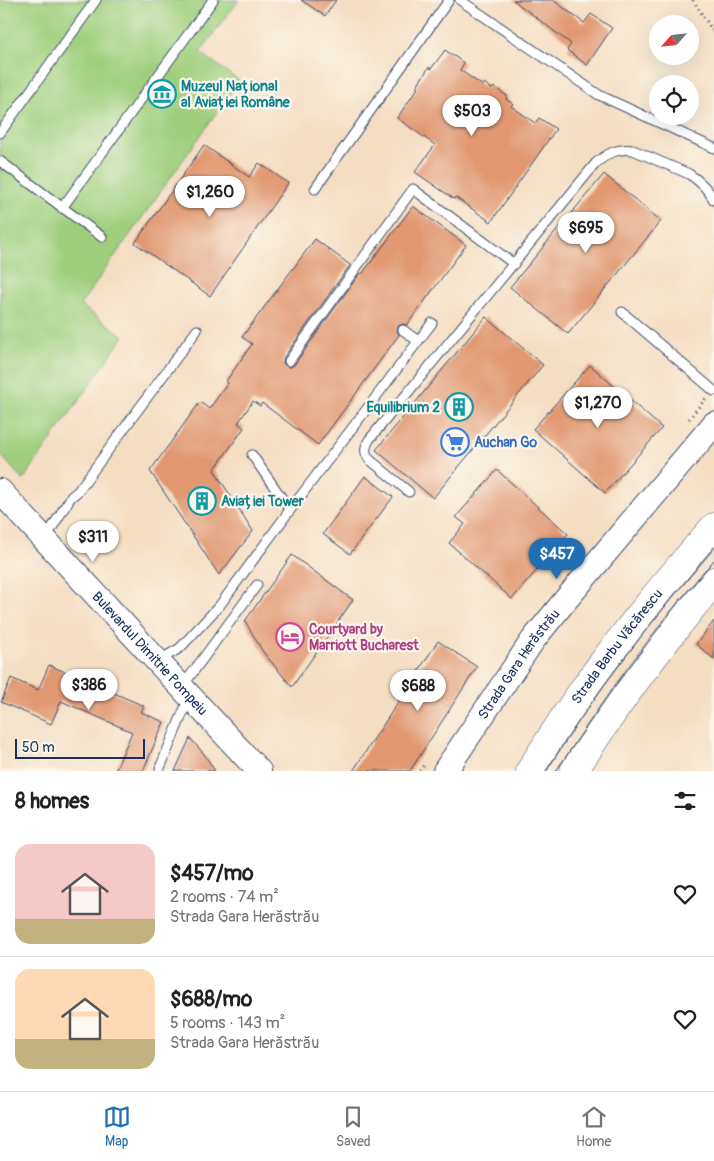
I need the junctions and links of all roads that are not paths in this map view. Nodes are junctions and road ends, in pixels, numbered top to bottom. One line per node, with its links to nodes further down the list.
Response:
1 (96, 0): 5 (lane)
2 (213, 0): 11 (lane)
3 (449, 0): 8 (lane)
4 (460, 0): 6 (lane)
5 (0, 133)
6 (714, 148)
7 (0, 161): 11 (lane)
8 (315, 189)
9 (711, 190): 10 (lane); 13 (lane)
10 (714, 200)
11 (62, 208): 12 (lane)
12 (102, 237)
13 (514, 264): 19 (lane); 24 (lane)
14 (622, 312): 20 (lane)
15 (432, 323): 18 (lane)
16 (197, 330): 27 (lane)
17 (403, 330): 18 (lane)
18 (418, 341): 25 (lane)
19 (289, 361)
20 (714, 391)
21 (714, 424): 34 (street, Strada Gara Herăstrău)
22 (252, 455): 25 (lane)
23 (0, 490): 27 (street, Bulevardul Dimitrie Pompeiu)
24 (409, 492)
25 (290, 510): 30 (lane)
26 (714, 527): 35 (main road, Strada Barbu Văcărescu)
27 (45, 539): 30 (street, Bulevardul Dimitrie Pompeiu)
28 (714, 581): 36 (main road)
29 (257, 585): 31 (lane)
30 (158, 661): 31 (street, Bulevardul Dimitrie Pompeiu)
31 (186, 691): 32 (lane); 33 (street, Bulevardul Dimitrie Pompeiu)
32 (160, 768)
33 (260, 771)
34 (444, 771)
35 (530, 771)
36 (574, 771)

